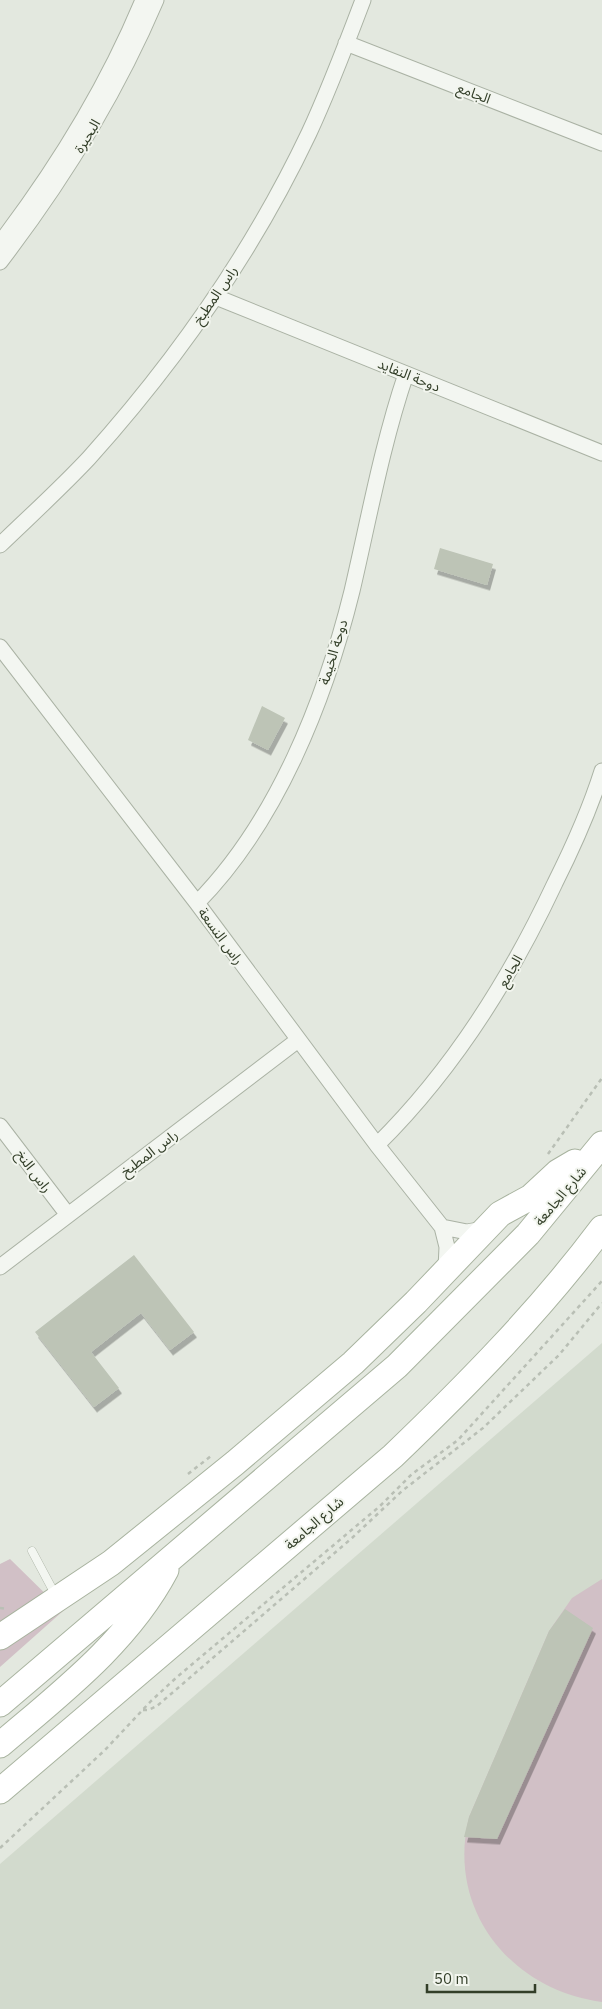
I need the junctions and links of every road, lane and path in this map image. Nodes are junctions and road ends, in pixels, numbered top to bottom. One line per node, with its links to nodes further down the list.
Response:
1 (143, 0): 6 (street, البحيرة)
2 (156, 0): 7 (street, البحيرة)
3 (362, 0): 4 (street, راس المطبخ)
4 (346, 44): 5 (street, الجامع); 8 (street, راس المطبخ)
5 (602, 143)
6 (0, 242)
7 (0, 262)
8 (216, 297): 9 (street, دوحة النفايد); 11 (street, راس المطبخ)
9 (406, 374): 10 (street, دوحة النفايد); 14 (street, دوحة الخيمة)
10 (602, 453)
11 (0, 545)
12 (0, 647): 14 (street, راس النسعة)
13 (602, 771): 18 (street, الجامع)
14 (197, 903): 15 (street, راس النسعة)
15 (298, 1040): 18 (street, راس النسعة); 21 (street, راس المطبخ)
16 (602, 1078): 20 (path)
17 (0, 1126): 21 (street, راس النخ)
18 (377, 1145): 22 (street, راس النسعة)
19 (599, 1148): 24 (main road); 29 (main road, شارع الجامعة)
20 (543, 1161)
21 (68, 1215): 25 (street, راس المطبخ)
22 (442, 1227): 24 (street); 26 (street, راس النسعة)
23 (602, 1228): 39 (main road, شارع الجامعة)
24 (484, 1229): 26 (main road)
25 (0, 1267)
26 (442, 1274): 29 (main road); 32 (main road)
27 (602, 1281): 37 (path)
28 (602, 1303): 37 (path)
29 (397, 1366): 31 (main road, شارع الجامعة)
30 (32, 1551): 32 (lane)
31 (174, 1554): 36 (main road, شارع الجامعة); 38 (main road)
32 (58, 1600): 35 (main road)
33 (0, 1608): 34 (path)
34 (7, 1609)
35 (0, 1637)
36 (0, 1704)
37 (143, 1710): 40 (path)
38 (0, 1745)
39 (0, 1791)
40 (0, 1848)

